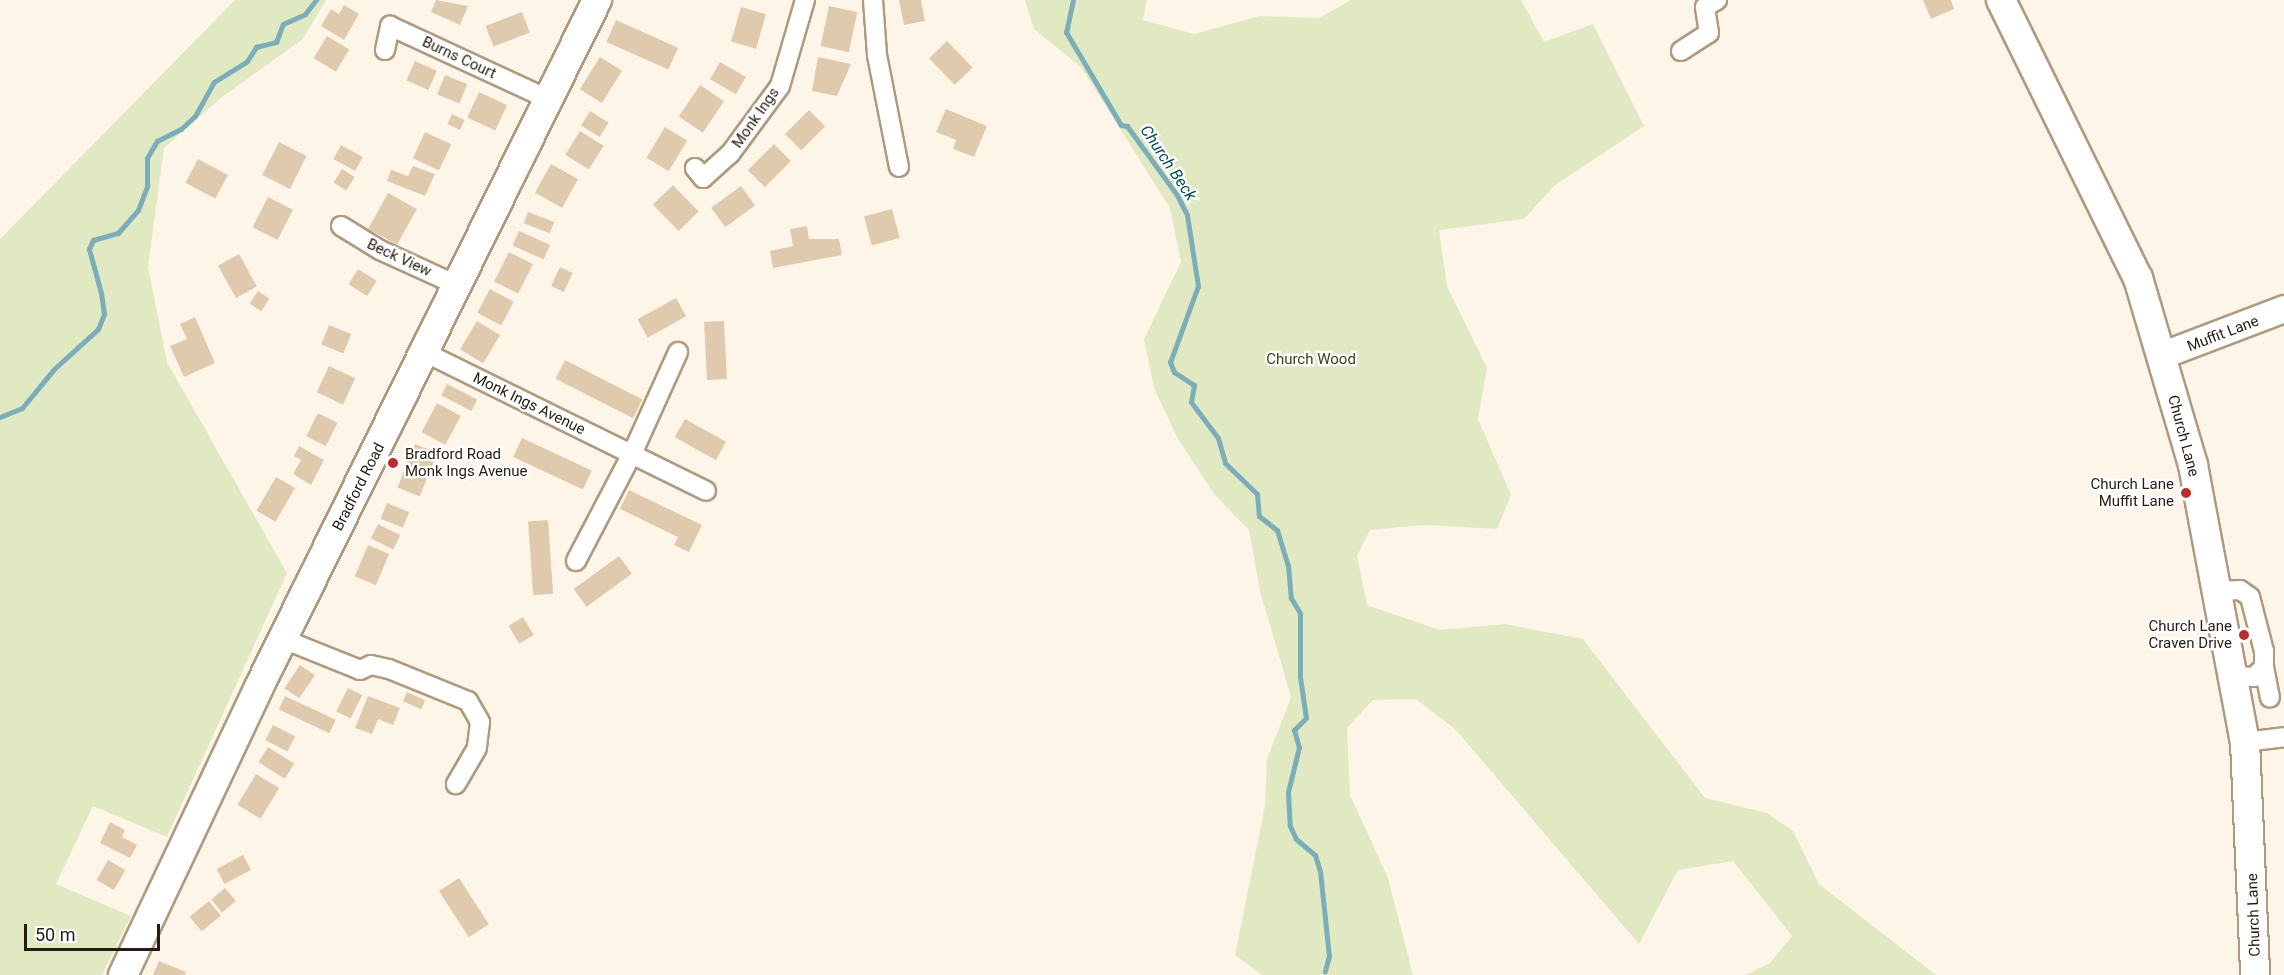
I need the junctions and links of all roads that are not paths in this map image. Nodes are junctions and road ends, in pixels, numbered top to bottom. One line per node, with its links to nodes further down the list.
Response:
1 (597, 0): 8 (main road, Bradford Road)
2 (805, 0): 10 (street, Monk Ings)
3 (873, 0): 9 (street)
4 (1717, 0): 7 (street)
5 (2001, 0): 16 (main road, Church Lane)
6 (385, 50): 8 (street, Burns Court)
7 (1681, 51)
8 (550, 100): 12 (main road, Bradford Road)
9 (899, 167)
10 (705, 179)
11 (341, 226): 12 (street, Beck View)
12 (459, 286): 15 (main road, Bradford Road)
13 (2284, 309): 16 (main road, Muffit Lane)
14 (678, 351): 17 (street)
15 (426, 353): 17 (street, Monk Ings Avenue); 21 (main road, Bradford Road)
16 (2161, 356): 20 (main road, Church Lane)
17 (632, 454): 18 (street, Monk Ings Avenue); 19 (street)
18 (706, 491)
19 (576, 561)
20 (2219, 591): 22 (street); 23 (main road, Church Lane)
21 (283, 639): 27 (street); 28 (main road, Bradford Road)
22 (2265, 667): 23 (street); 24 (street)
23 (2234, 676): 26 (main road, Church Lane)
24 (2270, 697)
25 (2284, 737): 26 (street)
26 (2245, 742): 29 (main road, Church Lane)
27 (456, 784)
28 (123, 975)
29 (2255, 975)

